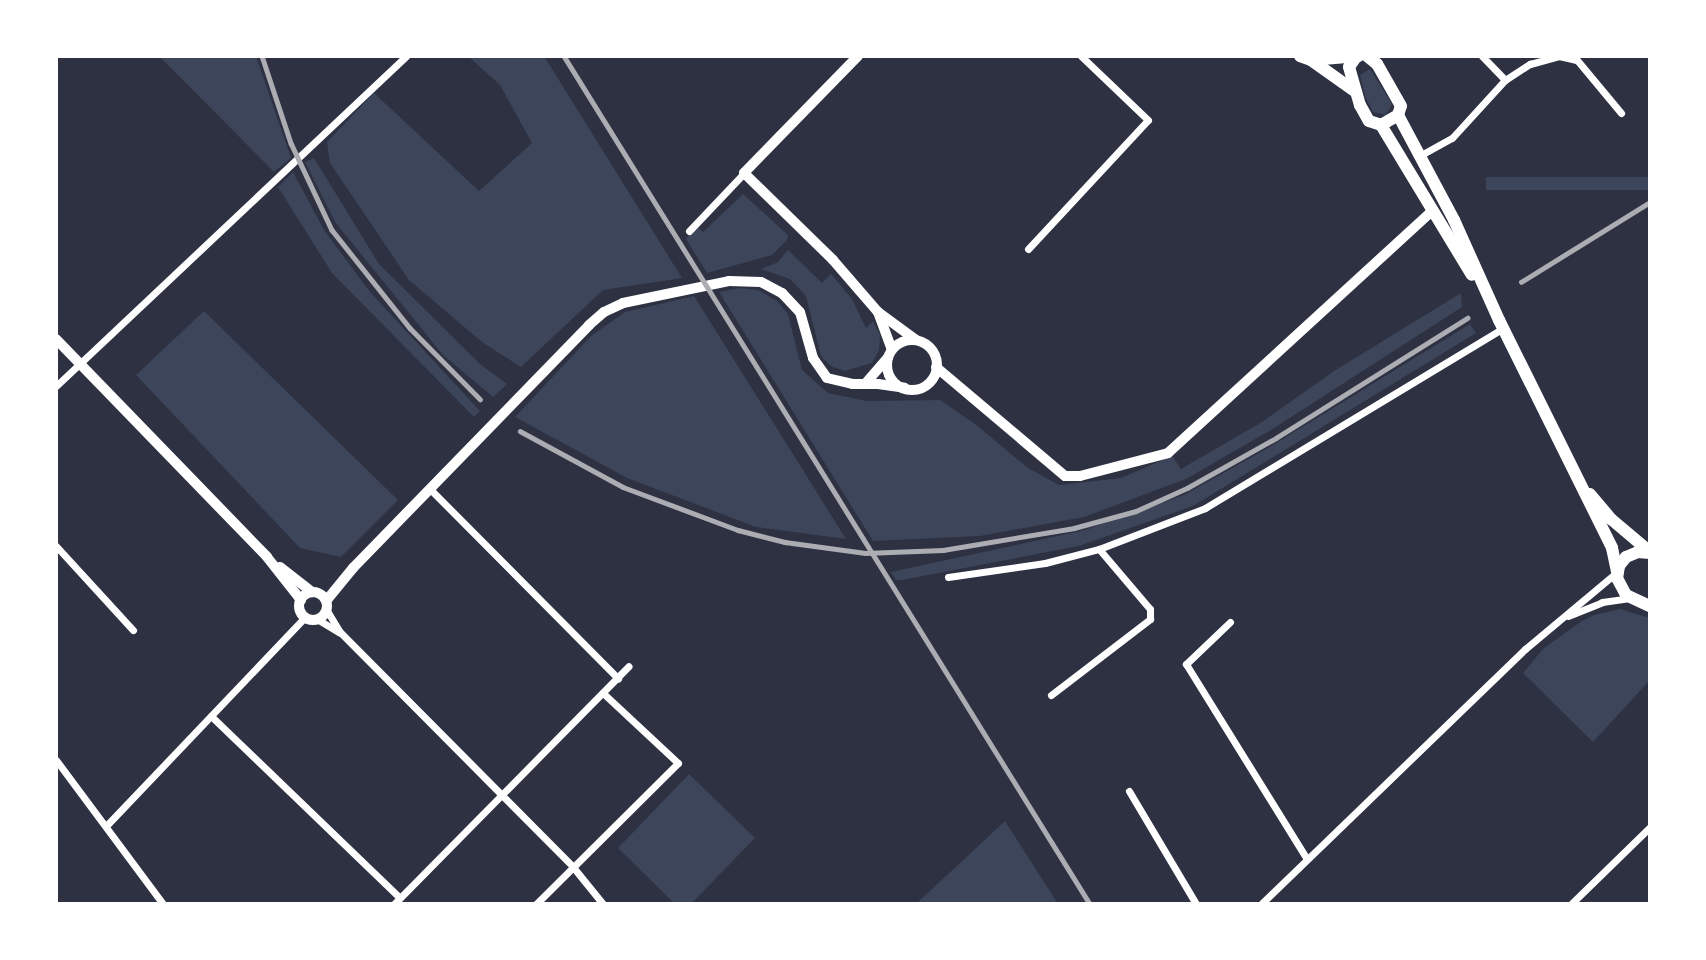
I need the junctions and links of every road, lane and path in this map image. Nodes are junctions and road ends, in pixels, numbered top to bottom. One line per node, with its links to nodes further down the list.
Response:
1 (406, 56): 23 (street)
2 (858, 56): 14 (street)
3 (1081, 56): 17 (street)
4 (1482, 56): 7 (street)
5 (1306, 58): 6 (main road); 8 (main road)
6 (1358, 58): 8 (main road); 10 (main road)
7 (1505, 80): 9 (street); 12 (street)
8 (1356, 92): 11 (main road)
9 (1621, 113)
10 (1398, 116): 11 (main road); 12 (main road)
11 (1381, 125): 13 (main road)
12 (1421, 155): 13 (main road); 19 (main road)
13 (1404, 163): 15 (main road)
14 (744, 173): 16 (street); 18 (street)
15 (1432, 211): 19 (main road); 24 (street)
16 (689, 231)
17 (1028, 249)
18 (878, 312): 21 (street); 22 (street)
19 (1501, 324): 28 (main road); 31 (street)
20 (56, 339): 23 (street)
21 (916, 340): 22 (street); 24 (street)
22 (890, 354): 25 (street); 27 (street)
23 (80, 364): 26 (street); 33 (street)
24 (936, 367): 27 (street)
25 (866, 384): 27 (street); 29 (street)
26 (56, 386)
27 (905, 388)
28 (1570, 463): 32 (main road); 34 (main road)
29 (430, 489): 36 (street); 46 (street)
30 (56, 546): 43 (street)
31 (1099, 550): 35 (street); 48 (street)
32 (1650, 552): 34 (main road)
33 (267, 557): 36 (street); 37 (street)
34 (1617, 572): 38 (main road); 41 (street)
35 (948, 577)
36 (320, 599): 37 (street); 40 (street); 44 (street)
37 (300, 600): 39 (street)
38 (1642, 601): 41 (street)
39 (305, 617): 40 (street); 49 (street)
40 (317, 619): 44 (street)
41 (1558, 620): 55 (street)
42 (1230, 622): 55 (street)
43 (133, 630)
44 (340, 632): 52 (street)
45 (629, 666): 46 (street)
46 (618, 678): 47 (street)
47 (603, 693): 52 (street); 56 (street)
48 (1051, 695)
49 (211, 716): 53 (street); 57 (street)
50 (56, 760): 53 (street)
51 (1129, 791): 61 (street)
52 (501, 796): 56 (street); 57 (street)
53 (106, 826): 58 (street)
54 (1650, 827): 63 (street)
55 (1307, 859): 62 (street)
56 (573, 867): 59 (street); 60 (street)
57 (397, 901)
58 (163, 904)
59 (536, 904)
60 (603, 904)
61 (1196, 904)
62 (1261, 904)
63 (1571, 904)

